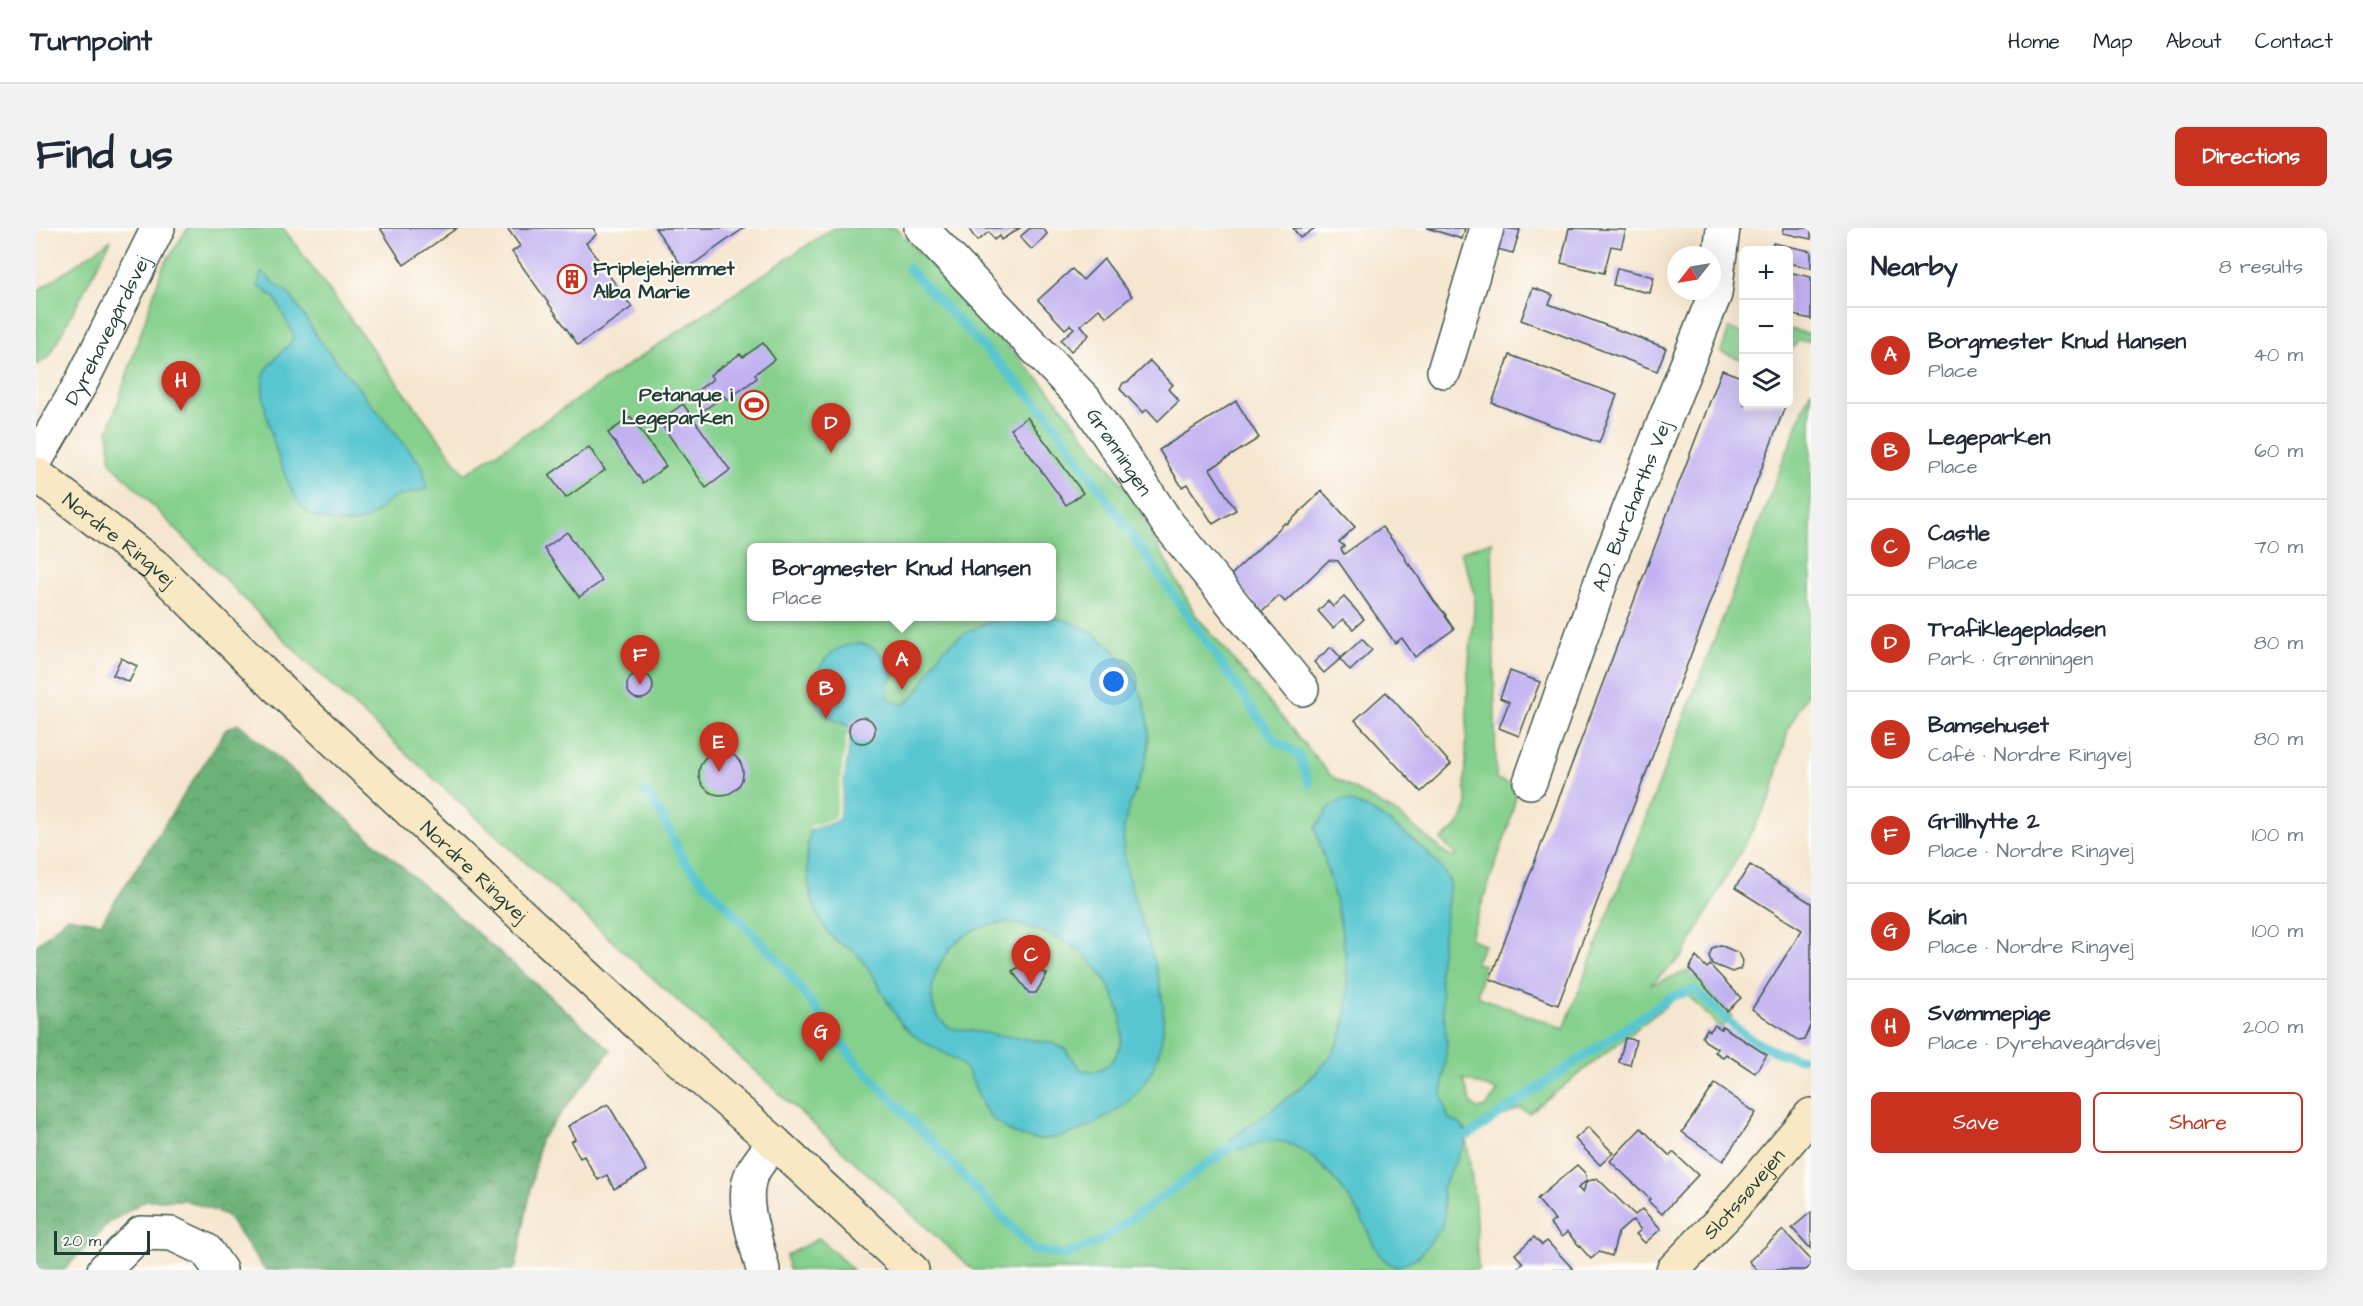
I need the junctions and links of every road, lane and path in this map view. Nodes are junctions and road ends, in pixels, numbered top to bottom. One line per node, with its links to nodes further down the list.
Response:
1 (921, 228): 8 (street, Grønningen)
2 (1487, 228): 5 (street)
3 (1723, 228): 9 (street, A.D. Burcharths Vej)
4 (150, 231): 6 (street, Dyrehavegårdsvej)
5 (1444, 371)
6 (36, 460)
7 (36, 474): 11 (main road, Nordre Ringvej)
8 (1302, 689)
9 (1530, 782)
10 (1811, 1115): 16 (main road, Slotssøvejen)
11 (774, 1142): 14 (street); 15 (main road, Nordre Ringvej)
12 (104, 1270): 13 (street)
13 (220, 1270)
14 (762, 1270)
15 (912, 1270)
16 (1673, 1270)

